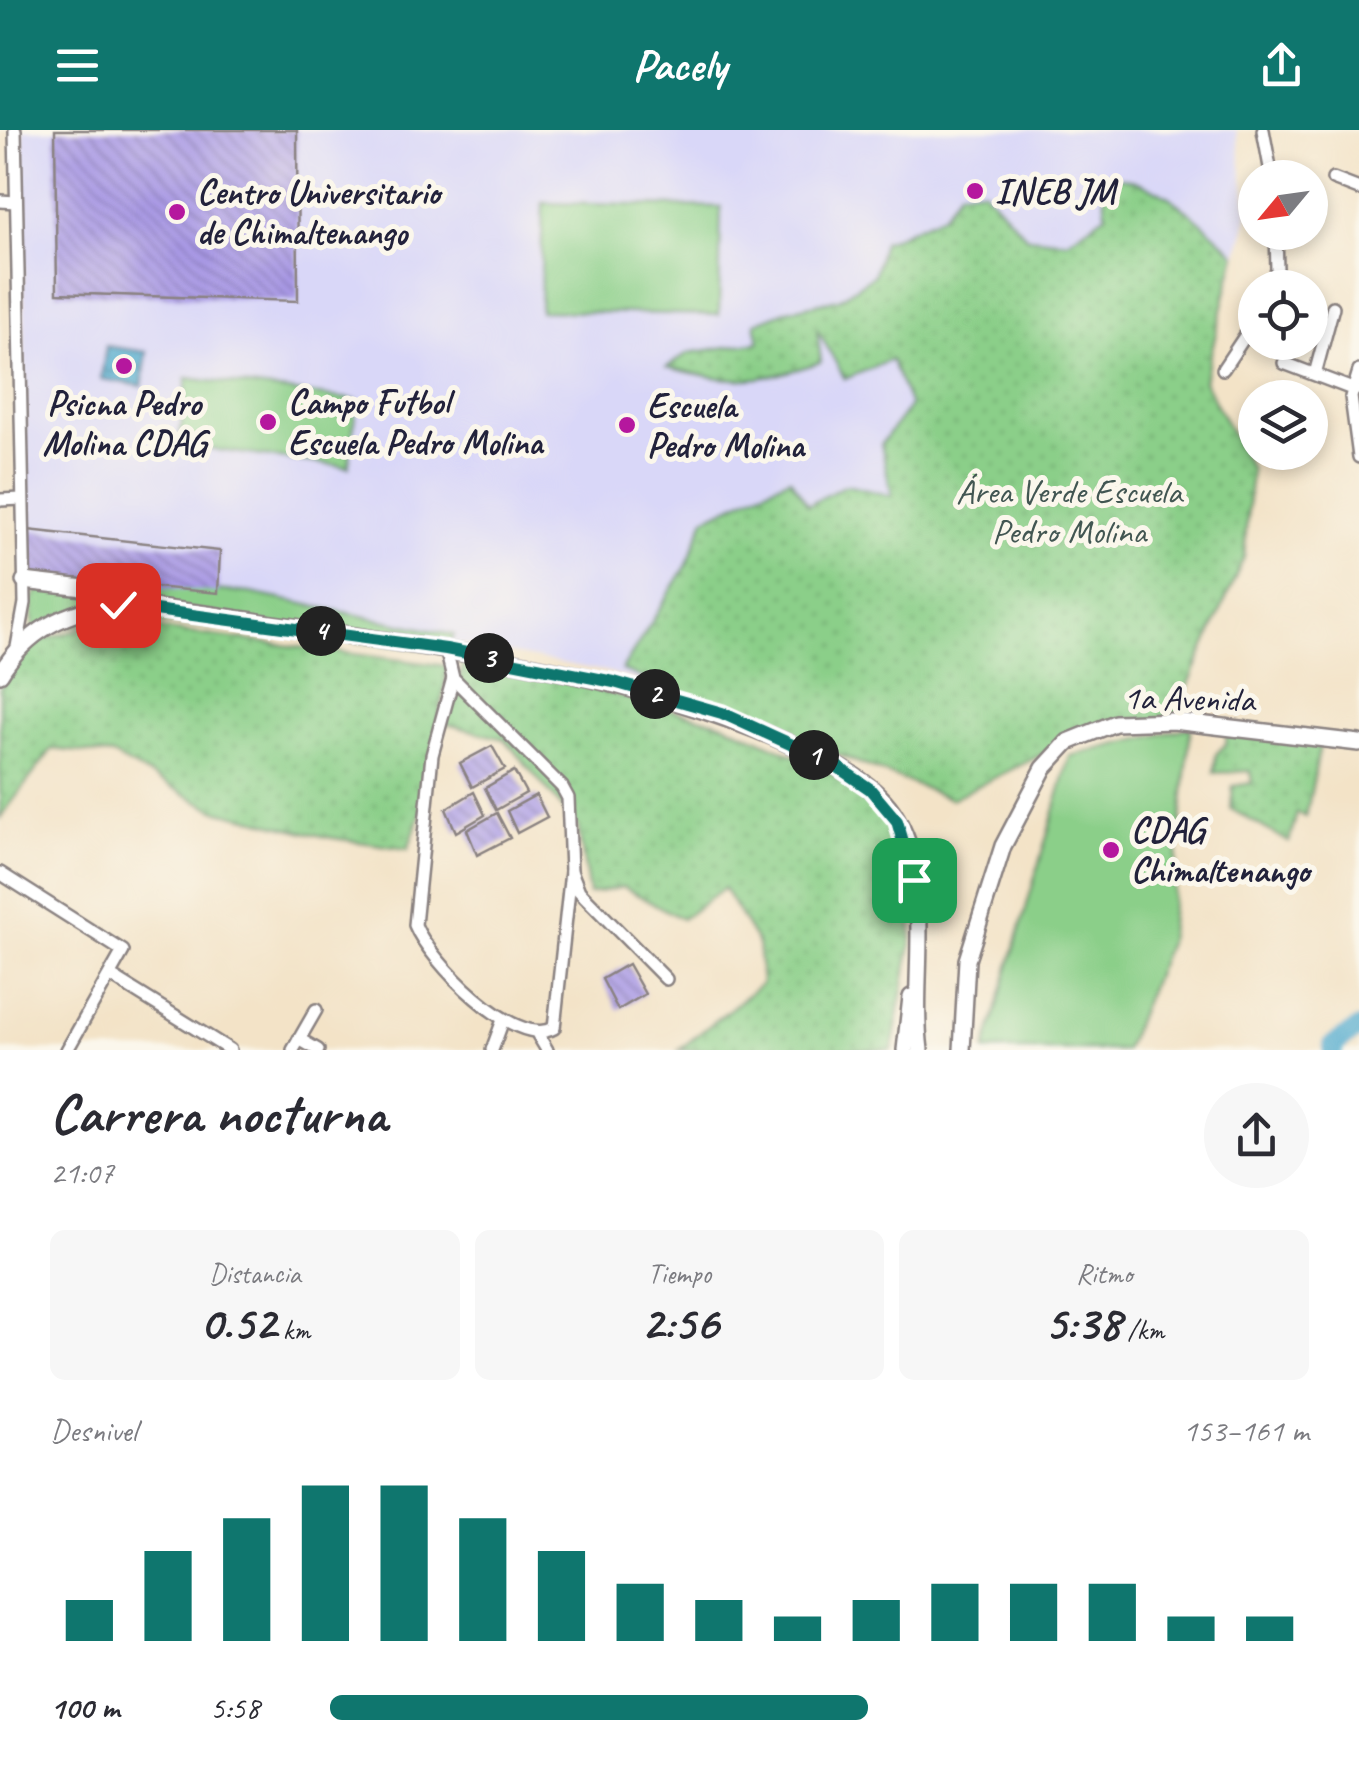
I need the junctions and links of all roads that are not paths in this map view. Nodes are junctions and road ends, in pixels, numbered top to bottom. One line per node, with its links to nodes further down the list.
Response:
1 (14, 130): 5 (street)
2 (1263, 130): 3 (street)
3 (1269, 160)
4 (0, 169): 5 (street)
5 (14, 169): 9 (street)
6 (1333, 178): 7 (street)
7 (1359, 189)
8 (0, 202): 9 (street)
9 (16, 202): 18 (street)
10 (1333, 307): 15 (street)
11 (1238, 346): 13 (street)
12 (1284, 362): 15 (street)
13 (1223, 369)
14 (1359, 371): 16 (street)
15 (1315, 374): 16 (street)
16 (1356, 390): 17 (street)
17 (1359, 457)
18 (22, 499): 19 (street); 20 (street)
19 (0, 500)
20 (24, 581): 21 (main road); 22 (street)
21 (158, 608): 22 (main road); 23 (main road)
22 (17, 647): 24 (main road)
23 (446, 649): 25 (street); 29 (main road)
24 (0, 674)
25 (453, 678): 27 (street); 33 (street)
26 (1359, 744): 43 (main road, 1a Avenida)
27 (571, 871): 31 (street); 34 (street)
28 (0, 873): 30 (street)
29 (917, 938): 41 (main road); 42 (main road)
30 (111, 976): 36 (street); 37 (street)
31 (666, 979)
32 (316, 1010): 35 (street)
33 (503, 1020): 34 (street); 39 (street)
34 (538, 1035): 40 (street)
35 (296, 1044): 38 (street)
36 (66, 1050)
37 (230, 1050)
38 (318, 1050)
39 (492, 1050)
40 (547, 1050)
41 (905, 1050)
42 (920, 1050)
43 (959, 1050)

